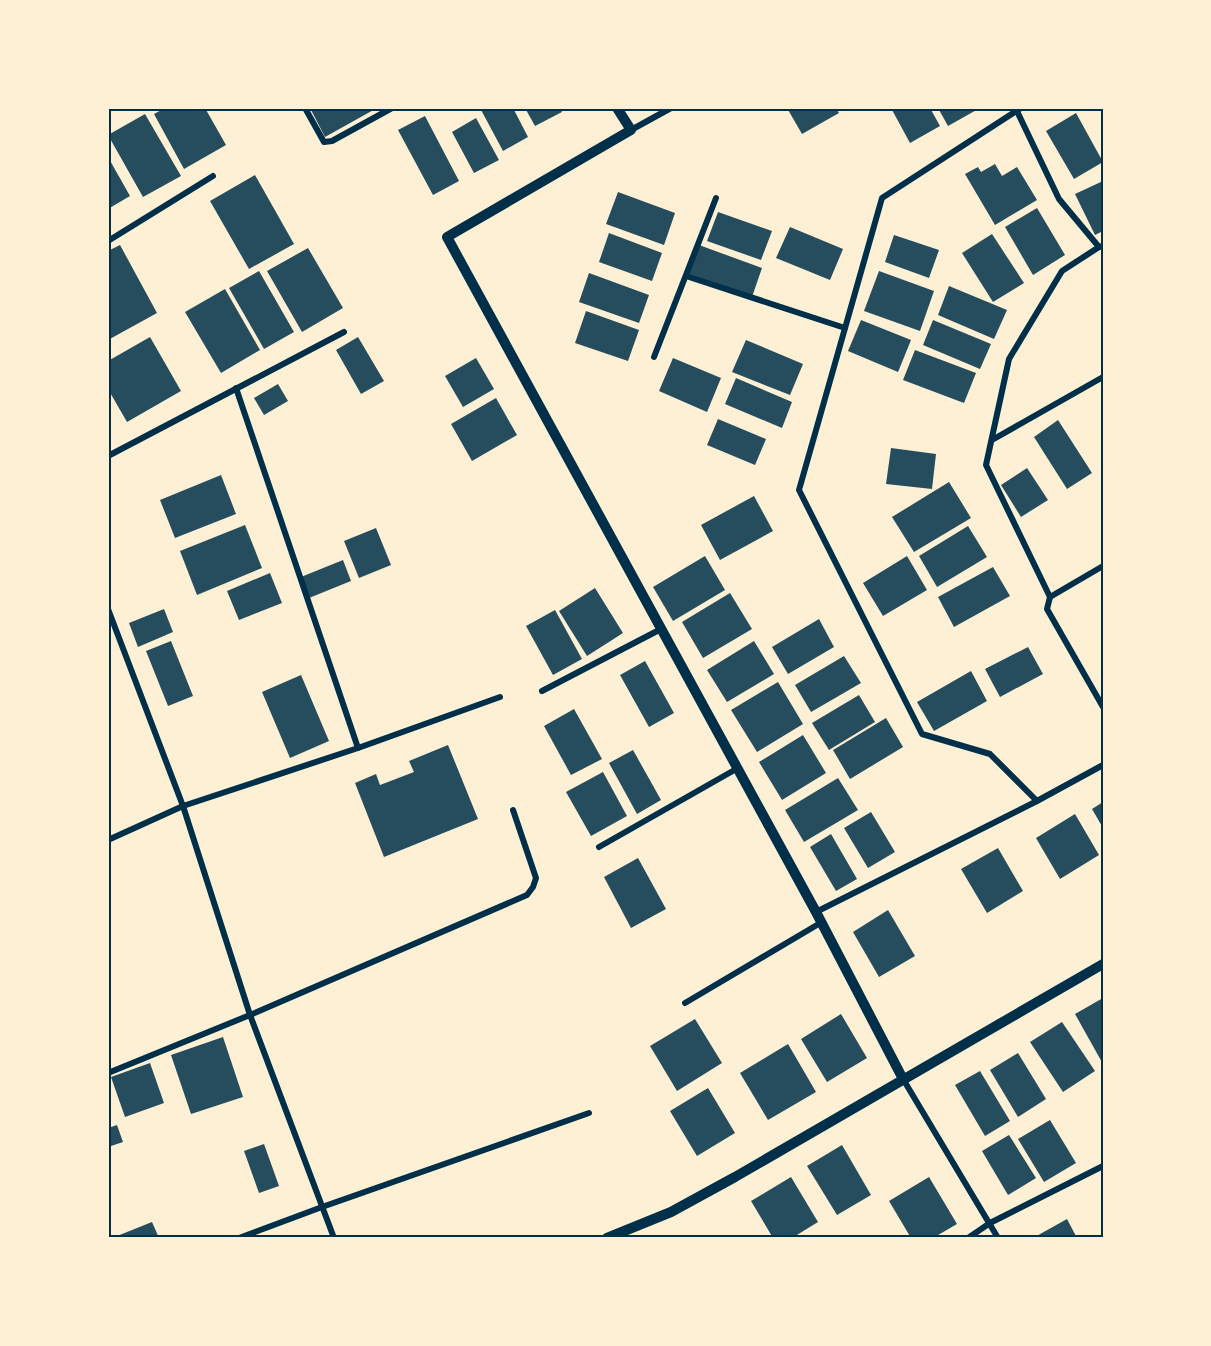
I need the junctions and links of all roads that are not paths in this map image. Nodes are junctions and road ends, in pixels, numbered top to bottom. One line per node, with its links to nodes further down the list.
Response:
1 (305, 108): 2 (street)
2 (393, 108)
3 (617, 108): 6 (street)
4 (671, 108): 6 (street)
5 (1018, 109): 10 (street); 12 (street)
6 (631, 130): 22 (street)
7 (213, 176): 9 (street)
8 (716, 198): 11 (street)
9 (108, 241)
10 (1101, 246): 17 (street)
11 (686, 276): 12 (street); 14 (street)
12 (845, 327): 29 (street)
13 (344, 332): 16 (street)
14 (654, 357)
15 (1103, 377): 17 (street)
16 (236, 388): 18 (street); 26 (street)
17 (992, 440): 20 (street)
18 (108, 456)
19 (1103, 566): 20 (street)
20 (1050, 597): 25 (street)
21 (108, 609): 30 (street)
22 (661, 629): 23 (street); 28 (street)
23 (542, 691)
24 (500, 697): 26 (street)
25 (1103, 707)
26 (358, 748): 30 (street)
27 (1103, 765): 29 (street)
28 (738, 768): 33 (street); 34 (street)
29 (1037, 801): 34 (street)
30 (183, 806): 32 (street); 37 (street)
31 (513, 810): 37 (street)
32 (108, 840)
33 (599, 847)
34 (819, 917): 36 (street); 39 (street)
35 (1103, 964): 39 (street)
36 (685, 1003)
37 (250, 1015): 38 (street); 42 (street)
38 (108, 1073)
39 (903, 1079): 43 (street); 46 (street)
40 (590, 1113): 42 (street)
41 (1103, 1166): 43 (street)
42 (322, 1207): 44 (street); 45 (street)
43 (990, 1223): 47 (street); 48 (street)
44 (239, 1238)
45 (334, 1238)
46 (607, 1238)
47 (968, 1238)
48 (998, 1238)

